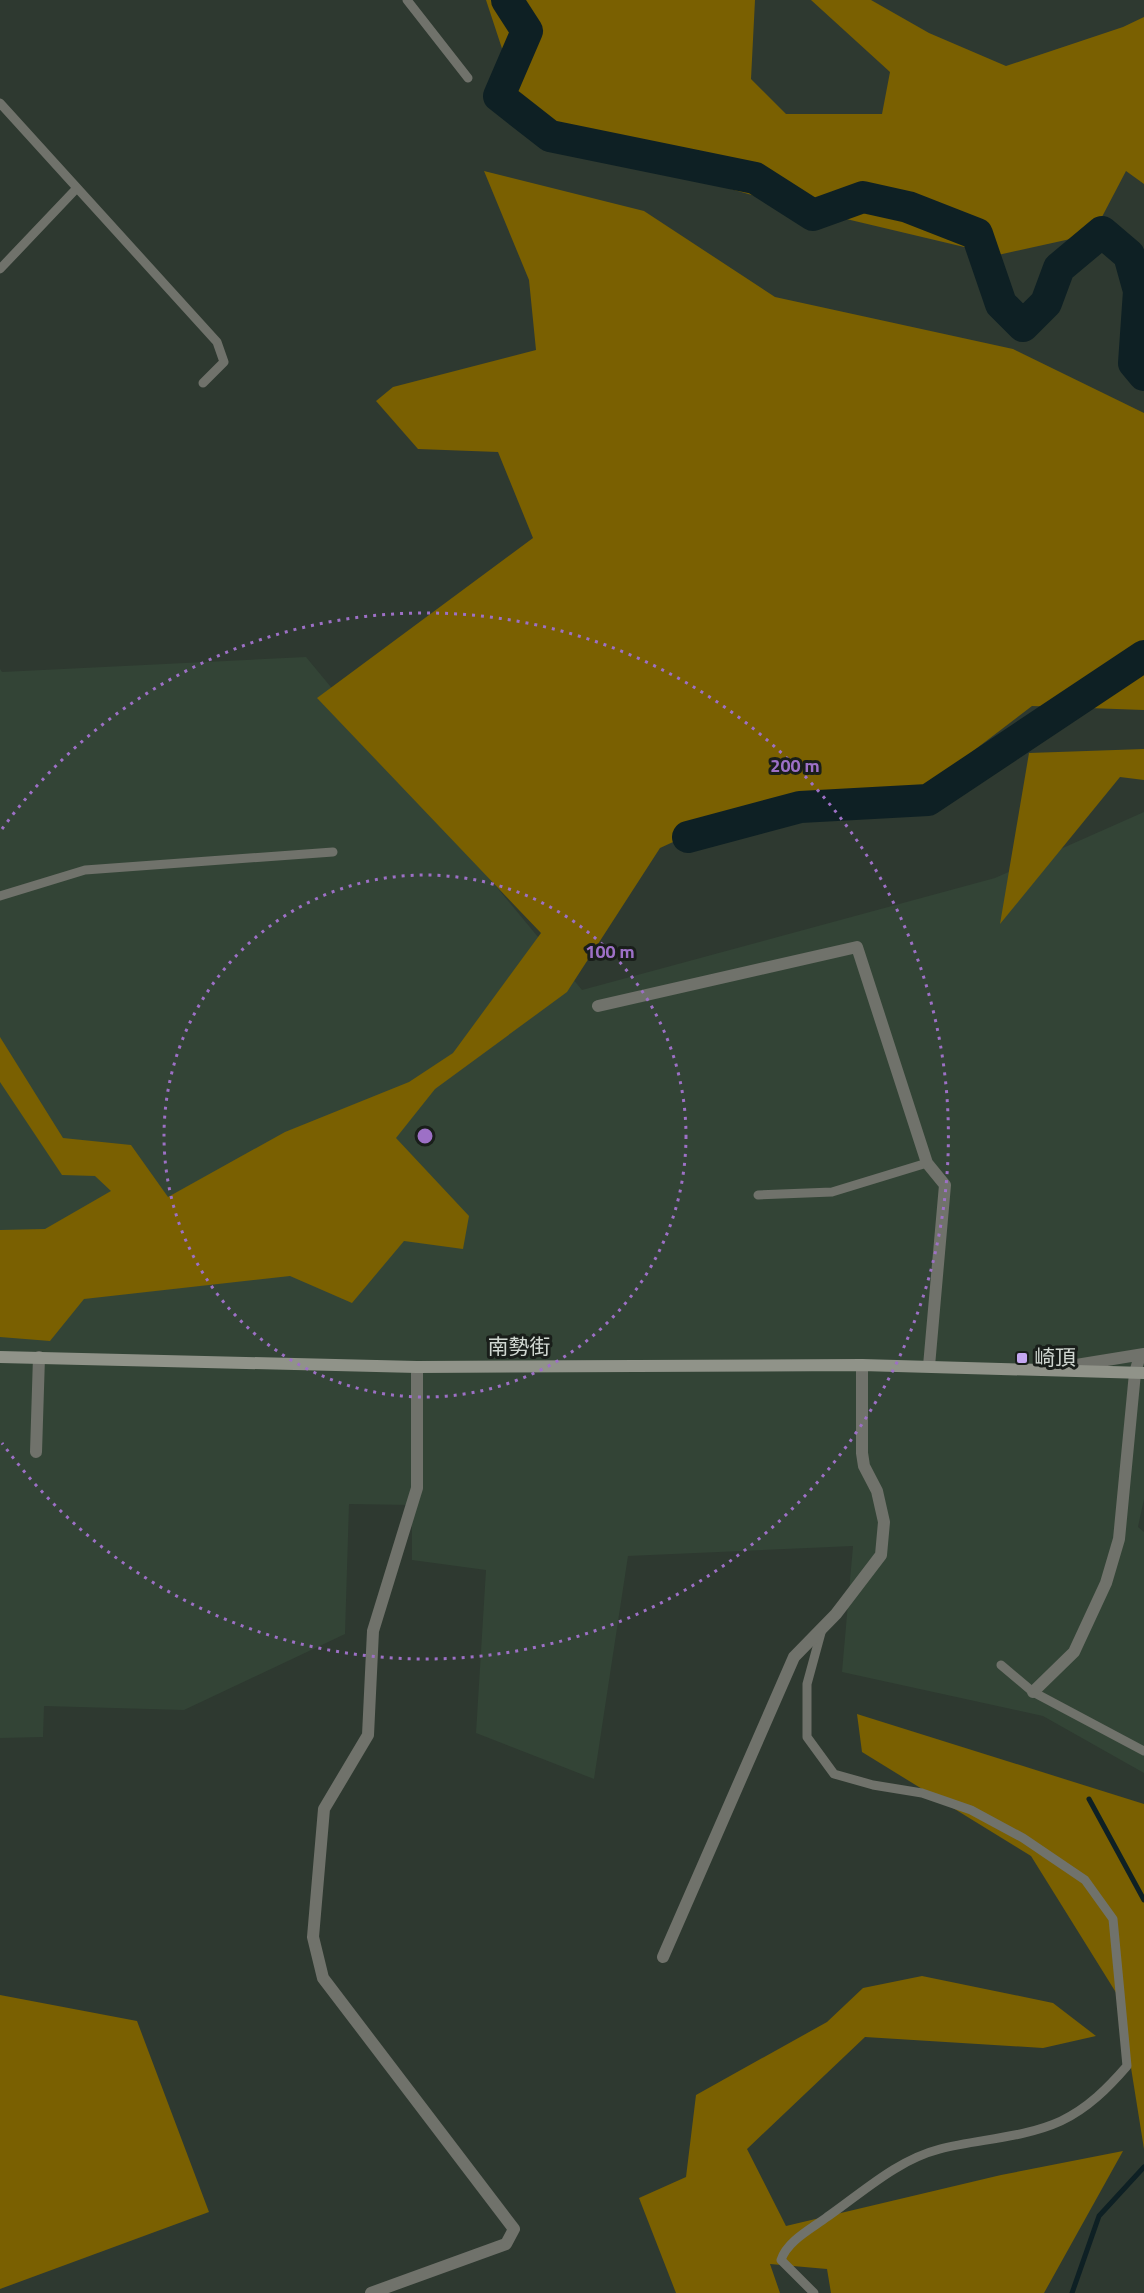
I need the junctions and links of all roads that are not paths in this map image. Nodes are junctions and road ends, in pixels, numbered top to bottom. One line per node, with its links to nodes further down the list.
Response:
1 (407, 0): 2 (lane)
2 (468, 78)
3 (0, 103): 4 (lane)
4 (76, 189): 5 (lane); 6 (lane)
5 (0, 269)
6 (203, 383)
7 (333, 852): 8 (lane)
8 (0, 896)
9 (598, 1006): 10 (street)
10 (927, 1163): 11 (lane); 16 (street)
11 (758, 1195)
12 (1142, 1354): 18 (street); 19 (street)
13 (0, 1357): 14 (main road, 南勢街)
14 (40, 1358): 17 (main road, 南勢街); 20 (street)
15 (862, 1365): 16 (main road, 南勢街); 17 (main road, 南勢街); 21 (street)
16 (929, 1366): 18 (main road, 南勢街)
17 (417, 1367): 26 (street)
18 (1039, 1372): 19 (main road, 南勢街)
19 (1139, 1373): 23 (street)
20 (36, 1452)
21 (822, 1629): 25 (street); 27 (lane)
22 (1001, 1665): 23 (lane)
23 (1033, 1692): 24 (lane)
24 (1144, 1751)
25 (663, 1956)
26 (372, 2293)
27 (814, 2293)

